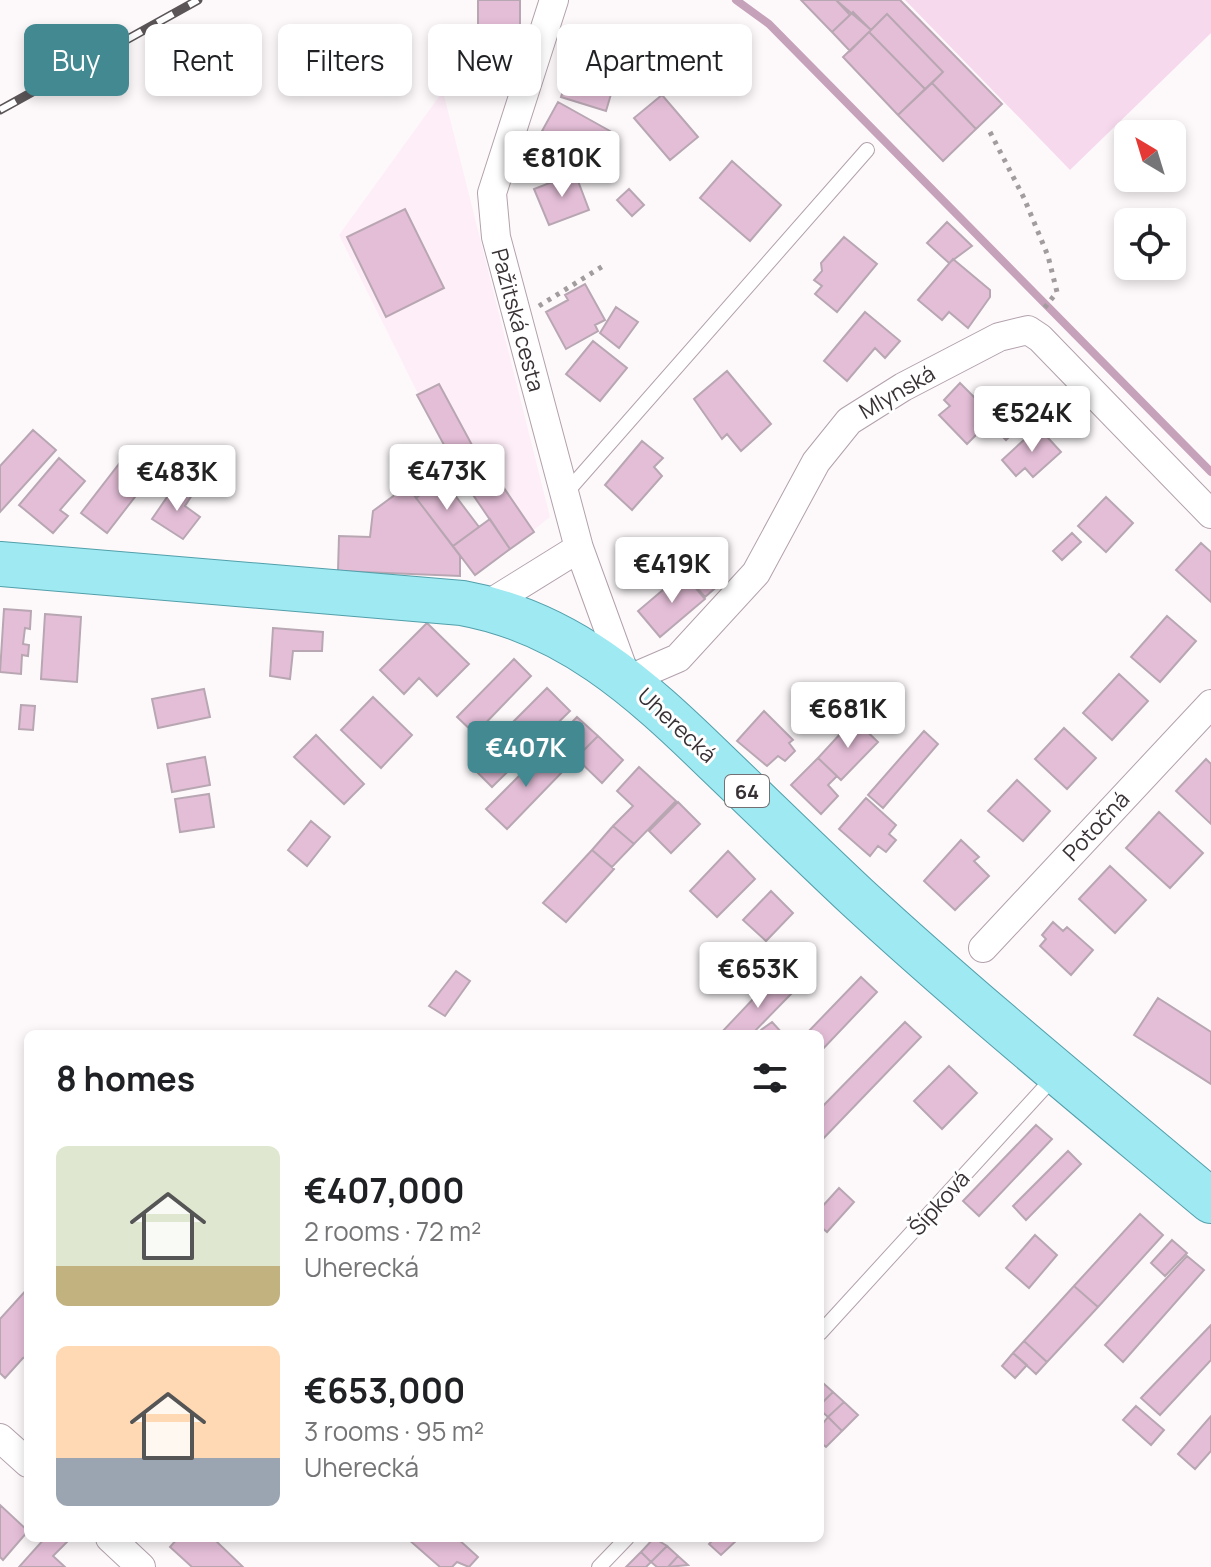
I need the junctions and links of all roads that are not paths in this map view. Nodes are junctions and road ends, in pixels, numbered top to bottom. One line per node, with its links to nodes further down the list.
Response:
1 (554, 0): 3 (street, Pažitská cesta)
2 (867, 150): 3 (lane)
3 (565, 494): 5 (street, Pažitská cesta)
4 (1211, 514): 8 (street, Mlynská)
5 (579, 548): 7 (street); 8 (street, Pažitská cesta)
6 (0, 564): 7 (main road, Uherecká / 64)
7 (484, 607): 8 (main road, Uherecká / 64)
8 (627, 680): 11 (main road, Uherecká / 64)
9 (1211, 704): 10 (street, Potočná)
10 (983, 948)
11 (1058, 1073): 12 (main road, Uherecká / 64); 13 (lane, Šípková)
12 (1211, 1200)
13 (824, 1329)
14 (0, 1438): 15 (street)
15 (24, 1459)
16 (623, 1542): 17 (lane)
17 (599, 1567)

